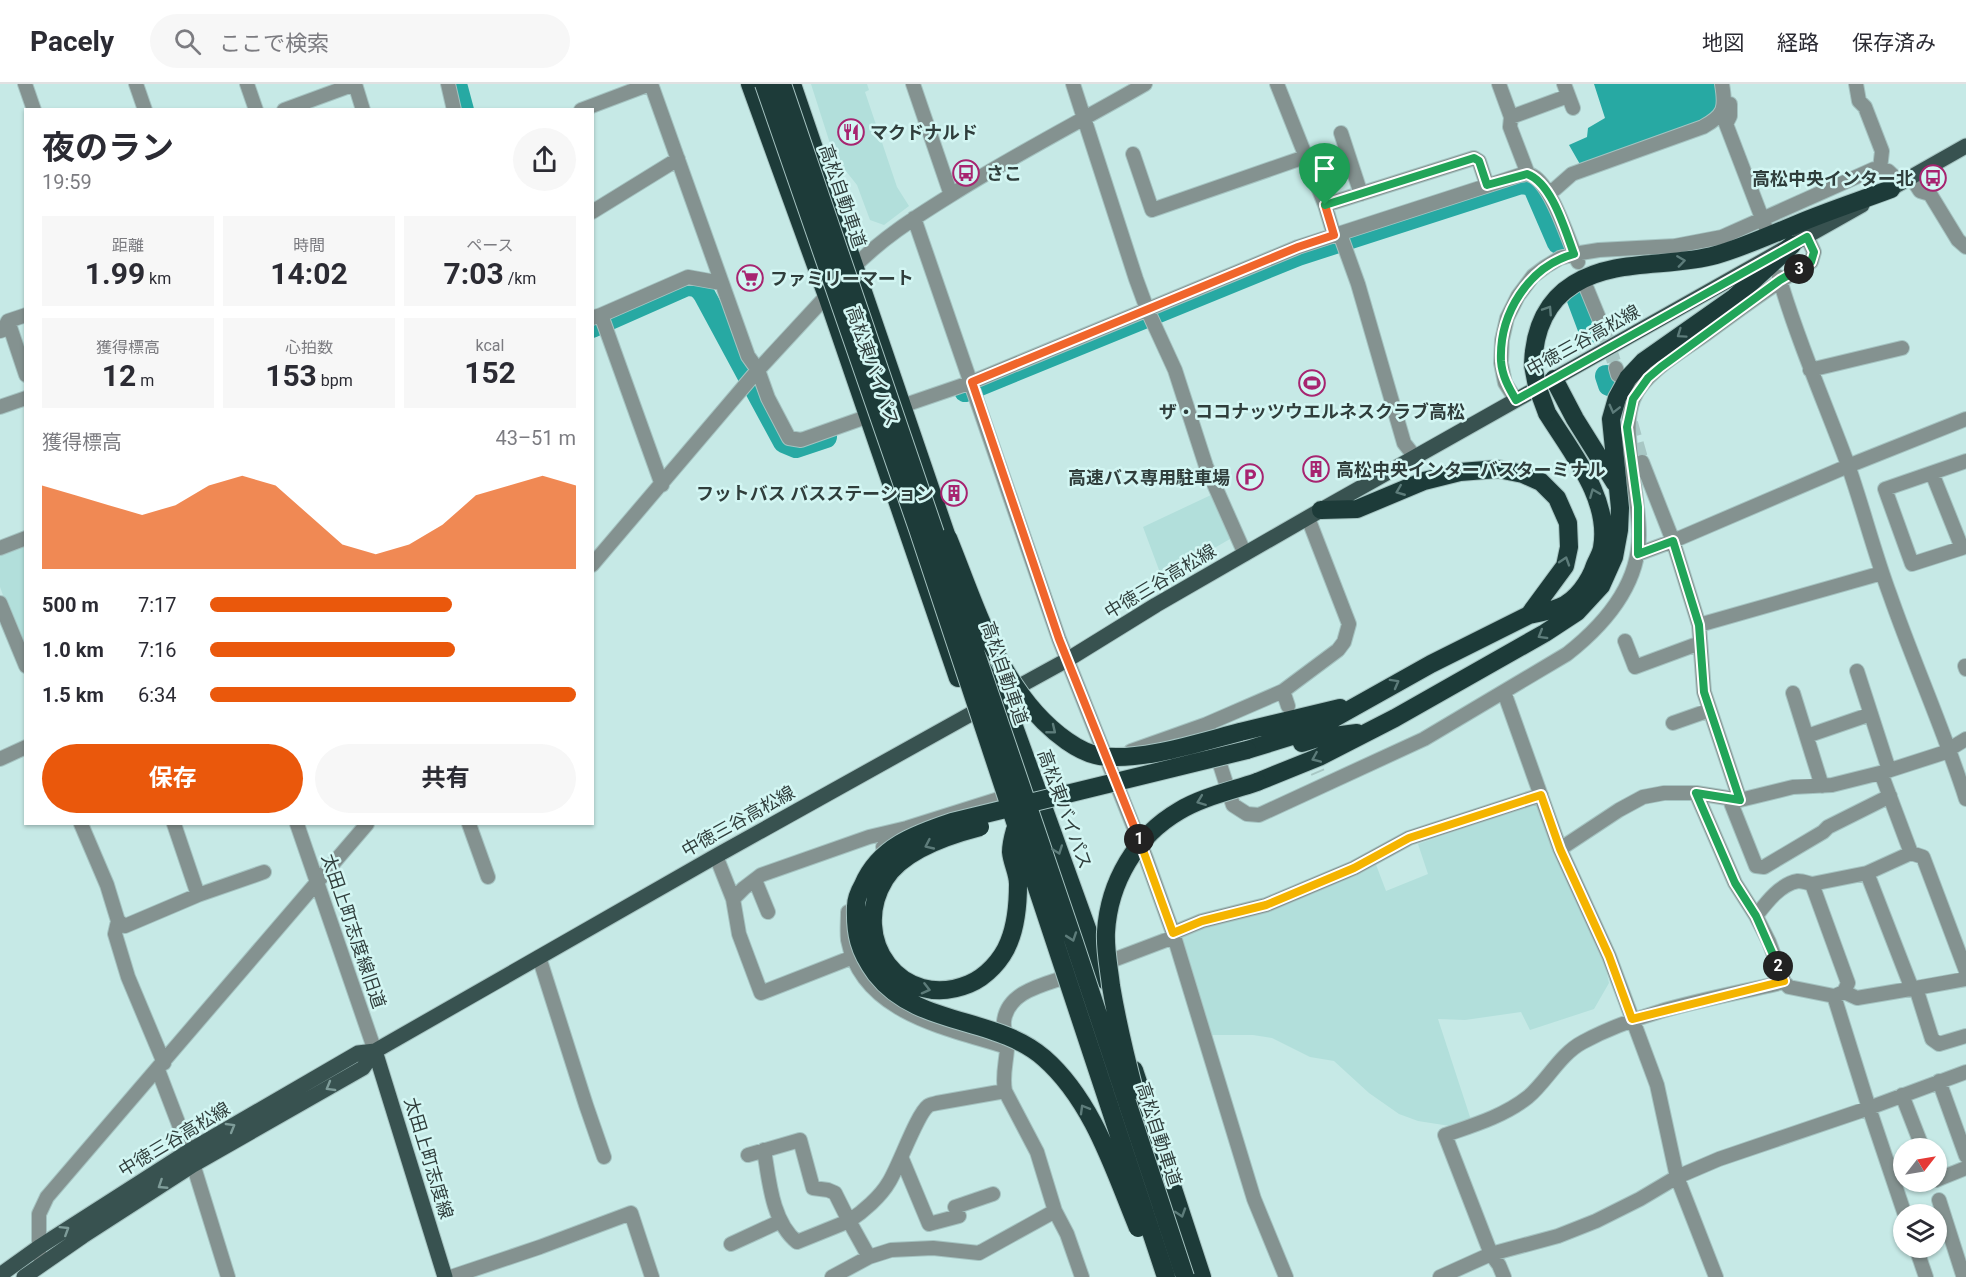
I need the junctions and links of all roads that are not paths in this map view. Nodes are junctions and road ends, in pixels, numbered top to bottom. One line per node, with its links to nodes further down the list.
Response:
1 (25, 84): 20 (street)
2 (136, 84): 21 (street)
3 (247, 84): 22 (street)
4 (355, 84): 23 (street); 24 (street)
5 (448, 84): 25 (street)
6 (650, 84): 26 (street); 33 (street)
7 (750, 84): 53 (highway, 高松東バイパス)
8 (764, 84): 127 (highway, 高松自動車道, bridge)
9 (783, 84): 60 (highway, 高松自動車道, bridge)
10 (792, 84): 49 (highway, 高松東バイパス)
11 (913, 84): 40 (street)
12 (1073, 84): 28 (street)
13 (1145, 84): 28 (street)
14 (1277, 84): 32 (street)
15 (1499, 84): 27 (street)
16 (1722, 84): 38 (street)
17 (1727, 84): 44 (street)
18 (1856, 84): 34 (street)
19 (1568, 96): 27 (street)
20 (33, 108)
21 (144, 108)
22 (255, 108)
23 (289, 108)
24 (362, 108)
25 (454, 108)
26 (586, 108)
27 (1511, 117): 35 (street)
28 (1085, 118): 40 (street); 54 (street)
29 (1341, 133): 39 (street)
30 (1966, 146): 36 (main road, 中徳三谷高松線)
31 (1133, 154): 32 (street)
32 (1305, 158): 41 (street)
33 (678, 159): 42 (street); 51 (street)
34 (1880, 169): 36 (street); 44 (street)
35 (1527, 174): 37 (street); 38 (street)
36 (1901, 183): 46 (main road, 中徳三谷高松線); 47 (street); 88 (highway, one-way to 36, bridge)
37 (1487, 185): 39 (street); 45 (street)
38 (1548, 191): 48 (street)
39 (1361, 194): 41 (street)
40 (951, 195): 43 (street)
41 (1325, 205): 45 (street)
42 (594, 211)
43 (914, 218): 49 (street); 65 (street)
44 (1764, 223): 48 (street)
45 (1339, 238): 54 (street); 72 (street)
46 (1799, 241): 50 (street); 64 (main road, 中徳三谷高松線); 78 (highway, one-way to 78)
47 (1966, 247)
48 (1576, 258): 67 (street)
49 (855, 266): 53 (street); 69 (highway, 高松東バイパス)
50 (1780, 279): 61 (street); 84 (street)
51 (721, 283): 56 (street); 63 (street)
52 (1587, 289): 58 (street)
53 (827, 296): 63 (street); 70 (highway, 高松東バイパス)
54 (1149, 314): 65 (street); 83 (street)
55 (24, 316): 57 (street)
56 (600, 319): 77 (street)
57 (4, 326): 62 (street)
58 (1603, 328)
59 (1902, 348): 61 (street)
60 (876, 356): 99 (highway, one-way to 99, bridge); 163 (highway, 高松自動車道, one-way to 163, bridge)
61 (1810, 370): 75 (street)
62 (24, 371)
63 (757, 372): 70 (street); 77 (street)
64 (1554, 379): 67 (main road, 中徳三谷高松線); 78 (highway)
65 (973, 386): 69 (street); 92 (street)
66 (24, 399): 68 (street)
67 (1516, 400): 72 (main road, 中徳三谷高松線)
68 (0, 406)
69 (902, 406): 98 (highway, 高松東バイパス)
70 (869, 416): 102 (highway, 高松東バイパス)
71 (1966, 419): 75 (street)
72 (1415, 457): 79 (main road, 中徳三谷高松線)
73 (1966, 461): 76 (street)
74 (1642, 462): 81 (street)
75 (1850, 472): 81 (street); 86 (street)
76 (1932, 473): 76 (street)
77 (662, 485): 85 (street)
78 (1619, 489): 106 (highway, one-way to 106)
79 (1315, 514): 83 (main road, 中徳三谷高松線); 88 (highway, one-way to 79); 95 (street)
80 (24, 539): 82 (street)
81 (1673, 541): 84 (street); 89 (street)
82 (0, 548)
83 (1245, 554): 92 (main road, 中徳三谷高松線)
84 (1638, 554): 96 (street)
85 (594, 563)
86 (1882, 573): 89 (street); 110 (street)
87 (0, 603): 93 (street)
88 (1529, 615): 99 (highway, one-way to 88)
89 (1699, 625): 91 (street)
90 (1625, 641): 91 (street)
91 (1700, 643): 101 (street)
92 (1067, 660): 98 (main road, 中徳三谷高松線); 113 (street)
93 (24, 661)
94 (1857, 671): 103 (street)
95 (1283, 691): 100 (street); 105 (street)
96 (1504, 692): 105 (street); 117 (street)
97 (1793, 693): 107 (street)
98 (1002, 696): 102 (main road, 中徳三谷高松線); 146 (highway, 高松東バイパス, one-way to 146)
99 (1357, 705): 111 (highway)
100 (1288, 706)
101 (1710, 710): 104 (street); 120 (street)
102 (971, 714): 119 (highway, 高松東バイパス); 131 (main road, 中徳三谷高松線)
103 (1871, 714): 107 (street); 114 (street)
104 (1673, 723)
105 (1208, 724): 113 (street)
106 (1368, 731): 111 (highway); 163 (highway, one-way to 163, bridge)
107 (1807, 736): 115 (street)
108 (1966, 739): 110 (street)
109 (24, 748): 112 (street)
110 (1950, 748): 114 (street); 121 (street)
111 (1248, 755): 127 (highway, one-way to 127, bridge); 195 (highway, one-way to 111, bridge)
112 (0, 759)
113 (1107, 759): 143 (street)
114 (1885, 772): 115 (street); 118 (street)
115 (1822, 786): 120 (street)
116 (1696, 793): 120 (street); 129 (street); 141 (street)
117 (1541, 795): 129 (street); 143 (street)
118 (1890, 796): 120 (street); 130 (street)
119 (999, 799): 128 (street); 149 (highway, 高松東バイパス)
120 (1735, 799)
121 (1966, 799)
122 (81, 825): 142 (street)
123 (174, 825): 138 (street)
124 (297, 825): 135 (street, 太田上町志度線旧道)
125 (366, 825): 135 (street)
126 (469, 825): 134 (street)
127 (1015, 825): 196 (highway, 高松自動車道, bridge)
128 (907, 828): 136 (street); 145 (street)
129 (1560, 849): 153 (street)
130 (1911, 853): 133 (street); 147 (street)
131 (716, 856): 139 (street); 144 (main road, 中徳三谷高松線)
132 (264, 872): 138 (street)
133 (1867, 873): 137 (street); 151 (street)
134 (488, 878)
135 (318, 880): 156 (street, 太田上町志度線旧道); 157 (street)
136 (755, 880): 139 (street); 140 (street)
137 (1812, 884): 141 (street); 152 (street)
138 (198, 895): 142 (street)
139 (733, 899): 145 (street)
140 (768, 912)
141 (1756, 916): 150 (street)
142 (118, 921): 157 (street)
143 (1174, 935): 146 (street); 199 (street)
144 (539, 957): 156 (main road, 中徳三谷高松線); 168 (street)
145 (853, 957): 155 (street)
146 (1100, 965): 149 (street); 198 (highway, 高松東バイパス, one-way to 198)
147 (1966, 971)
148 (1966, 979): 151 (street)
149 (1060, 980): 155 (street); 195 (highway, 高松東バイパス)
150 (1784, 981): 152 (street); 153 (street)
151 (1914, 989): 152 (street); 154 (street)
152 (1839, 994): 162 (street)
153 (1632, 1019): 172 (street); 182 (street)
154 (1966, 1036)
155 (1007, 1047): 160 (street)
156 (375, 1051): 169 (main road, 中徳三谷高松線); 190 (main road, 太田上町志度線)
157 (161, 1066): 169 (street); 181 (street)
158 (1966, 1072): 159 (street)
159 (1939, 1081): 161 (street); 167 (street)
160 (1005, 1091): 170 (street); 177 (street)
161 (1902, 1095): 162 (street); 164 (street)
162 (1869, 1108): 172 (street); 176 (street)
163 (1133, 1123): 197 (highway, 高松自動車道, bridge)
164 (1919, 1138)
165 (764, 1150): 166 (street); 178 (street); 179 (street)
166 (748, 1155)
167 (1966, 1156)
168 (604, 1157)
169 (191, 1158): 181 (main road, 中徳三谷高松線, one-way to 169); 185 (main road, 中徳三谷高松線, one-way to 185); 189 (street)
170 (902, 1158): 175 (street); 179 (street)
171 (1966, 1168): 173 (street)
172 (1677, 1177): 182 (street); 202 (street)
173 (1947, 1181)
174 (1938, 1192): 187 (street)
175 (993, 1194)
176 (1901, 1204)
177 (1055, 1211): 183 (street); 194 (street)
178 (781, 1221): 179 (street); 180 (street)
179 (849, 1221): 183 (street)
180 (731, 1244)
181 (39, 1247): 185 (street); 186 (main road, 中徳三谷高松線)
182 (1491, 1254): 200 (street); 201 (street)
183 (869, 1257): 193 (street)
184 (1919, 1258): 203 (street)
185 (38, 1267): 188 (main road, 中徳三谷高松線)
186 (0, 1275)
187 (1962, 1275)
188 (24, 1277)
189 (228, 1277)
190 (445, 1277)
191 (451, 1277): 192 (street)
192 (652, 1277)
193 (834, 1277)
194 (1082, 1277)
195 (1158, 1277)
196 (1166, 1277)
197 (1185, 1277)
198 (1202, 1277)
199 (1286, 1277)
200 (1440, 1277)
201 (1504, 1277)
202 (1716, 1277)
203 (1926, 1277)

